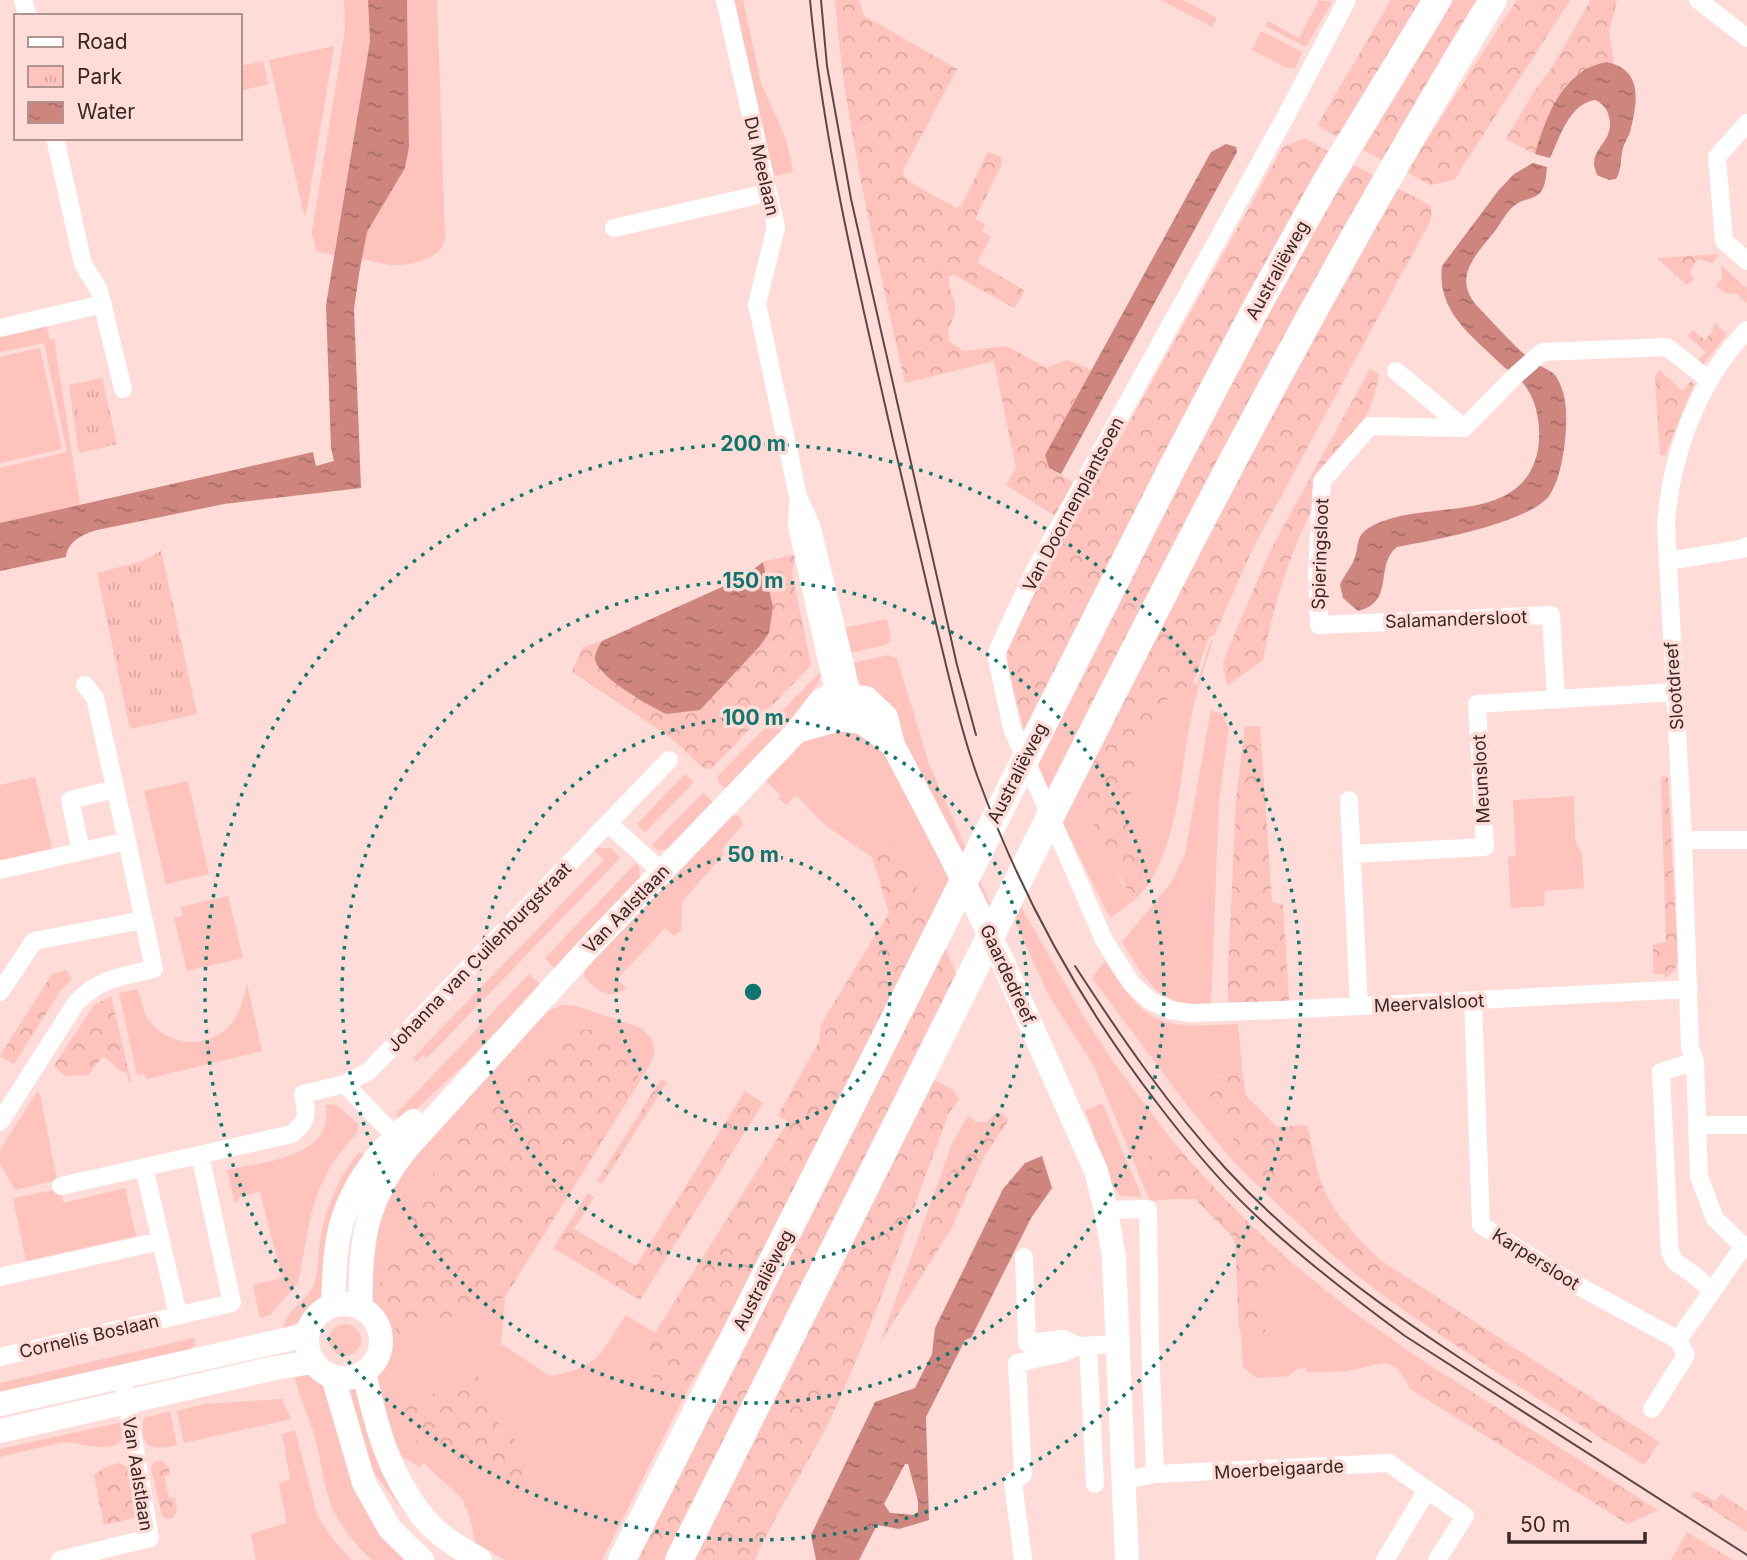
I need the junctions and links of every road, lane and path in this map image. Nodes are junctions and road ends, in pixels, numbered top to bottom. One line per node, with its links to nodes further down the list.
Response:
1 (725, 0): 9 (street, Du Meelaan)
2 (1347, 0): 45 (street, Van Doornenplantsoen)
3 (1437, 0): 84 (main road, Australiëweg)
4 (1493, 0): 85 (main road)
5 (1698, 0): 6 (street)
6 (1747, 38)
7 (1747, 122): 11 (street)
8 (55, 140): 12 (street)
9 (767, 193): 10 (street); 24 (street, Du Meelaan)
10 (614, 229)
11 (1747, 261)
12 (103, 304): 13 (street); 17 (street)
13 (0, 328)
14 (1747, 330): 16 (street, Slootdreef)
15 (1396, 371): 18 (street)
16 (1709, 380): 18 (street); 20 (street, Slootdreef)
17 (123, 389)
18 (1464, 428): 21 (street, Spieringsloot)
19 (1747, 546): 20 (street)
20 (1668, 561): 23 (street, Slootdreef)
21 (1319, 625): 25 (street, Salamandersloot)
22 (85, 685): 30 (street)
23 (1674, 692): 25 (street); 33 (street, Slootdreef)
24 (842, 695): 26 (street); 27 (street, Van Aalstlaan); 28 (street, Gaardedreef)
25 (1556, 700): 37 (street, Meunsloot)
26 (841, 719): 27 (street); 28 (street, Gaardedreef)
27 (797, 731): 39 (street, Van Aalstlaan)
28 (893, 745): 55 (street, Gaardedreef)
29 (669, 760): 32 (street, Johanna van Cuilenburgstraat)
30 (115, 789): 35 (street); 36 (street)
31 (1349, 800): 37 (street)
32 (609, 824): 39 (street); 47 (street, Johanna van Cuilenburgstraat)
33 (1683, 840): 34 (street); 41 (street, Slootdreef)
34 (1747, 840)
35 (127, 841): 36 (street); 40 (street)
36 (81, 852): 38 (street)
37 (1352, 854): 44 (street)
38 (0, 870)
39 (662, 872): 51 (street, Van Aalstlaan)
40 (143, 920): 42 (street); 48 (street)
41 (1689, 989): 43 (street, Meervalsloot); 46 (street, Slootdreef)
42 (0, 992)
43 (1474, 1000): 44 (street, Meervalsloot); 65 (street, Karpersloot)
44 (1359, 1006): 45 (street, Meervalsloot)
45 (1170, 1010)
46 (1695, 1061): 49 (street, Slootdreef); 60 (street)
47 (345, 1084): 51 (street); 52 (street, Johanna van Cuilenburgstraat)
48 (0, 1122)
49 (1697, 1125): 50 (street); 57 (street, Slootdreef)
50 (1747, 1125)
51 (402, 1141): 61 (street, Van Aalstlaan); 62 (street, Van Aalstlaan)
52 (200, 1155): 53 (street); 63 (street, Cornelis Boslaan)
53 (144, 1167): 54 (street); 56 (street, Cornelis Boslaan)
54 (61, 1186)
55 (1106, 1210): 66 (street, Gaardedreef); 77 (street)
56 (161, 1241): 59 (street); 63 (street, Cornelis Boslaan)
57 (1745, 1248): 60 (street)
58 (1024, 1256): 67 (street)
59 (0, 1277)
60 (1712, 1291): 65 (street)
61 (332, 1305): 62 (street); 64 (street)
62 (361, 1307): 70 (street)
63 (178, 1315): 68 (street, Cornelis Boslaan)
64 (307, 1335): 69 (street); 71 (street)
65 (1678, 1340): 75 (street)
66 (1118, 1344): 67 (street); 78 (street, Gaardedreef)
67 (1083, 1346): 79 (street); 86 (street)
68 (0, 1357)
69 (313, 1362): 72 (street); 73 (street, Van Aalstlaan)
70 (364, 1373): 72 (street); 83 (street)
71 (122, 1376): 73 (street, Van Aalstlaan); 74 (street)
72 (333, 1377): 82 (street)
73 (127, 1402): 76 (street, Van Aalstlaan); 81 (street, Van Aalstlaan)
74 (0, 1404)
75 (1652, 1409)
76 (0, 1431)
77 (1155, 1474): 78 (street, Moerbeigaarde); 80 (street, Moerbeigaarde)
78 (1122, 1481): 87 (street, Gaardedreef)
79 (1095, 1484)
80 (1427, 1490): 88 (street); 89 (street, Moerbeigaarde)
81 (60, 1560)
82 (422, 1560)
83 (480, 1560)
84 (622, 1560)
85 (679, 1560)
86 (1023, 1560)
87 (1126, 1560)
88 (1385, 1560)
89 (1437, 1560)

